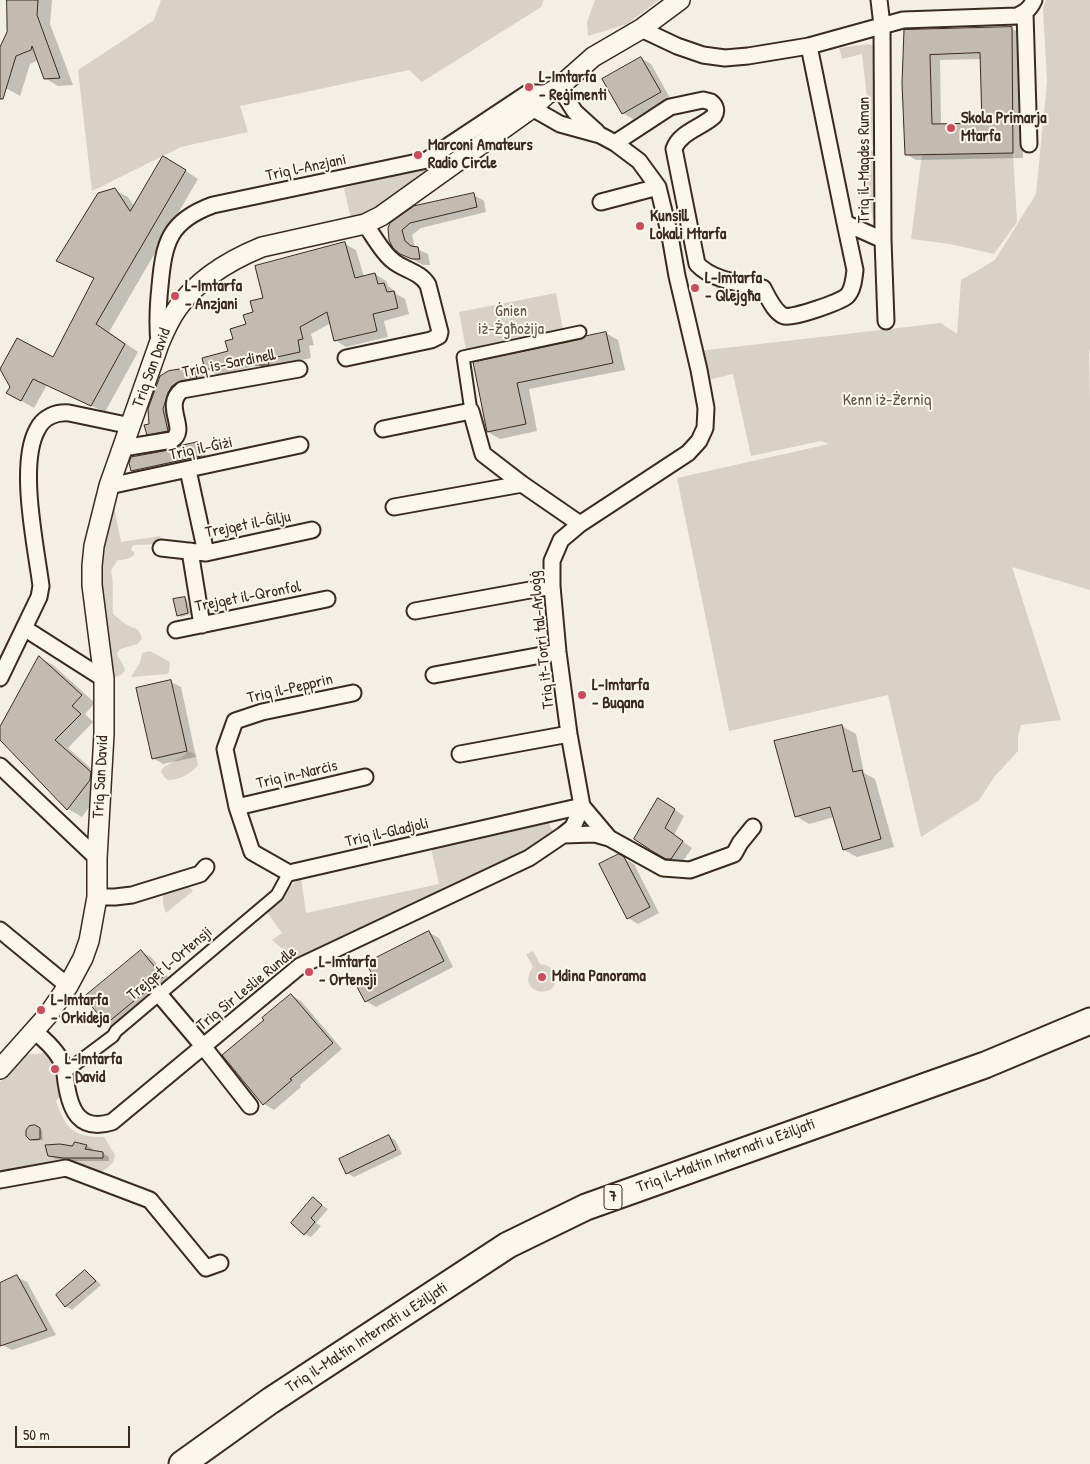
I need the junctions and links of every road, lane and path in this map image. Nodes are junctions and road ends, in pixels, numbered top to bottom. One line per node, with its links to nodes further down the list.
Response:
1 (680, 0): 5 (street, Triq San David)
2 (879, 0): 4 (street, Triq il-Maqdes Ruman)
3 (1030, 6): 4 (street); 11 (street)
4 (882, 25): 6 (street); 16 (street, Triq il-Maqdes Ruman)
5 (641, 29): 6 (street); 7 (street, Triq San David)
6 (808, 46): 14 (street)
7 (554, 90): 8 (street, Triq San David); 9 (street); 19 (street, Triq l-Anzjani)
8 (532, 108): 9 (street); 15 (street, Triq San David)
9 (600, 135): 10 (street)
10 (615, 142): 12 (street); 14 (street)
11 (1029, 144)
12 (658, 187): 13 (street); 31 (street, Triq it-Torri tal-Arloġġ)
13 (601, 202)
14 (844, 223): 16 (street)
15 (365, 224): 19 (street, Triq San David); 20 (street)
16 (883, 240): 17 (street, Triq il-Maqdes Ruman)
17 (886, 321)
18 (580, 332): 22 (street)
19 (159, 344): 23 (street, Triq San David)
20 (346, 358)
21 (299, 368): 26 (street, Triq is-Sardinell)
22 (471, 412): 24 (street); 28 (street)
23 (130, 426): 26 (street, Triq San David); 40 (street)
24 (383, 429)
25 (300, 445): 27 (street, Triq il-Ġiżi)
26 (123, 448): 29 (street, Triq San David)
27 (188, 470): 29 (street, Triq il-Ġiżi); 35 (street)
28 (522, 484): 30 (street); 31 (street)
29 (109, 486): 45 (street, Triq San David)
30 (394, 507)
31 (580, 524): 36 (street, Triq it-Torri tal-Arloġġ)
32 (312, 530): 35 (street, Trejqet il-Ġilju)
33 (161, 548): 34 (street, Trejqet il-Ġilju)
34 (190, 551): 35 (street, Trejqet il-Ġilju); 39 (street)
35 (206, 553)
36 (552, 586): 38 (street); 42 (street, Triq it-Torri tal-Arloġġ)
37 (327, 599): 39 (street, Trejqet il-Qronfol)
38 (415, 611)
39 (202, 625): 41 (street, Trejqet il-Qronfol)
40 (24, 628): 44 (street); 45 (street)
41 (176, 630)
42 (558, 652): 43 (street); 47 (street, Triq it-Torri tal-Arloġġ)
43 (434, 675)
44 (0, 678)
45 (104, 679): 56 (street, Triq San David)
46 (353, 693): 52 (street, Triq il-Pepprin)
47 (570, 734): 48 (street); 51 (street, Triq it-Torri tal-Arloġġ)
48 (460, 754)
49 (2, 774): 56 (street)
50 (365, 777): 52 (street, Triq in-Narċis)
51 (582, 806): 54 (street, Triq Sir Leslie Rundle); 55 (street); 58 (street, Triq il-Gladjoli)
52 (236, 807): 58 (street)
53 (753, 827): 55 (street)
54 (564, 835): 55 (street); 66 (street, Triq Sir Leslie Rundle)
55 (609, 838)
56 (97, 858): 59 (street, Triq San David)
57 (206, 867): 59 (street)
58 (289, 873): 62 (street, Trejqet l-Ortensji)
59 (97, 897): 61 (street, Triq San David)
60 (0, 930): 61 (street)
61 (68, 986): 64 (street, Triq San David)
62 (160, 994): 66 (street); 68 (street, Trejqet l-Ortensji)
63 (1090, 1021): 72 (highway, Triq il-Maltin Internati u Eżiljati / 7)
64 (34, 1031): 67 (street, Triq San David); 68 (street, Triq Sir Leslie Rundle)
65 (1090, 1038): 73 (highway, Triq il-Maltin Internati u Eżiljati / 7)
66 (203, 1046): 68 (street, Triq Sir Leslie Rundle); 69 (street)
67 (0, 1069)
68 (65, 1072)
69 (250, 1106)
70 (0, 1180): 71 (street)
71 (220, 1263)
72 (182, 1464)
73 (209, 1464)

